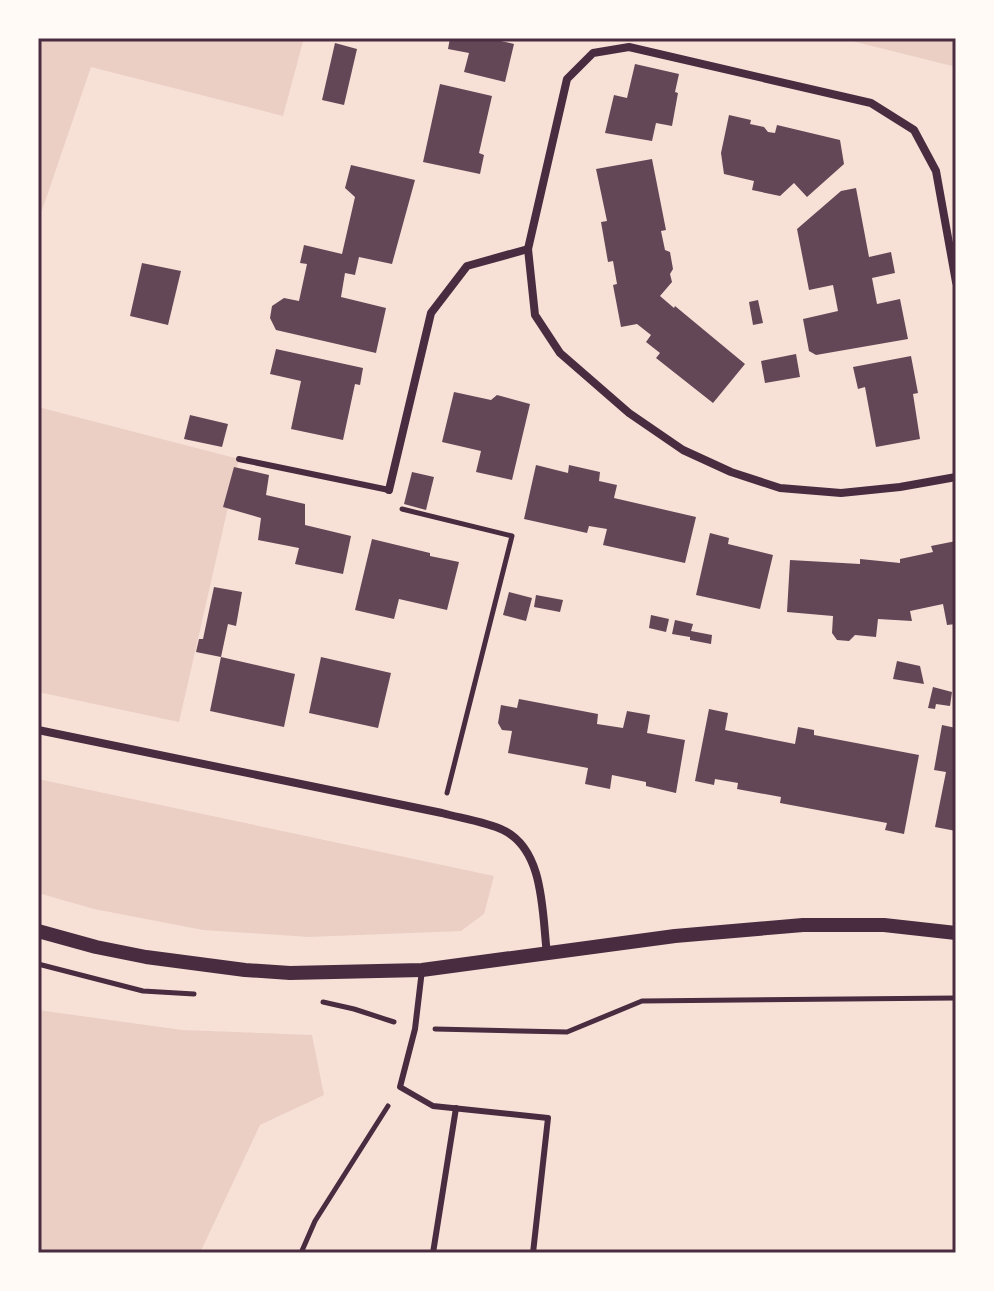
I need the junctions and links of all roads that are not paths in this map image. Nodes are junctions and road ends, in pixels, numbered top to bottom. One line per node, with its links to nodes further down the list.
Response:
1 (528, 249): 2 (street); 4 (street); 5 (street)
2 (956, 282)
3 (239, 459): 5 (lane)
4 (956, 477)
5 (389, 490)
6 (38, 730): 9 (street)
7 (38, 931): 10 (street)
8 (956, 933): 9 (street)
9 (547, 954): 10 (street)
10 (422, 970): 11 (lane)
11 (456, 1108): 12 (lane); 13 (lane)
12 (433, 1253)
13 (533, 1253)

